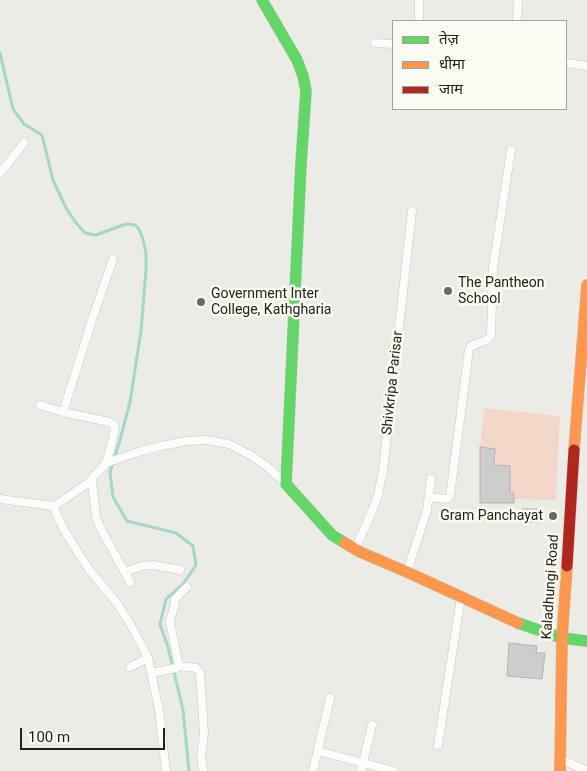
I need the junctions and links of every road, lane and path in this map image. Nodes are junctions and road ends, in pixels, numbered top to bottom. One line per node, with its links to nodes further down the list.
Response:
1 (262, 0): 21 (street)
2 (419, 0): 4 (street)
3 (518, 0): 5 (street)
4 (419, 20)
5 (517, 20)
6 (376, 43): 7 (street)
7 (392, 44)
8 (567, 63): 9 (street)
9 (587, 66)
10 (24, 143): 12 (street)
11 (511, 150): 22 (street)
12 (0, 173)
13 (412, 211): 25 (street, Shivkripa Parisar)
14 (113, 258): 17 (street)
15 (587, 285): 32 (street, Kaladhungi Road)
16 (40, 406): 17 (street)
17 (63, 412): 18 (street)
18 (106, 463): 20 (street); 21 (street)
19 (431, 479): 22 (street)
20 (92, 480): 24 (street); 27 (street)
21 (286, 484): 25 (street)
22 (429, 497): 28 (street)
23 (0, 500): 24 (street)
24 (53, 506): 34 (street)
25 (355, 549): 28 (street)
26 (180, 570): 27 (street)
27 (124, 572): 29 (street)
28 (407, 572): 31 (street)
29 (130, 582)
30 (187, 587): 36 (street)
31 (461, 597): 32 (street); 40 (street)
32 (562, 638): 33 (street); 43 (street, Kaladhungi Road)
33 (587, 641)
34 (148, 658): 35 (street); 37 (street)
35 (130, 667)
36 (178, 667): 37 (street); 45 (street)
37 (152, 673): 44 (street)
38 (330, 698): 41 (street)
39 (372, 725): 42 (street)
40 (438, 745)
41 (318, 751): 42 (street); 46 (street)
42 (364, 762): 47 (street); 48 (street)
43 (560, 765): 49 (street)
44 (166, 771)
45 (203, 771)
46 (313, 771)
47 (361, 771)
48 (394, 771)
49 (587, 771)

